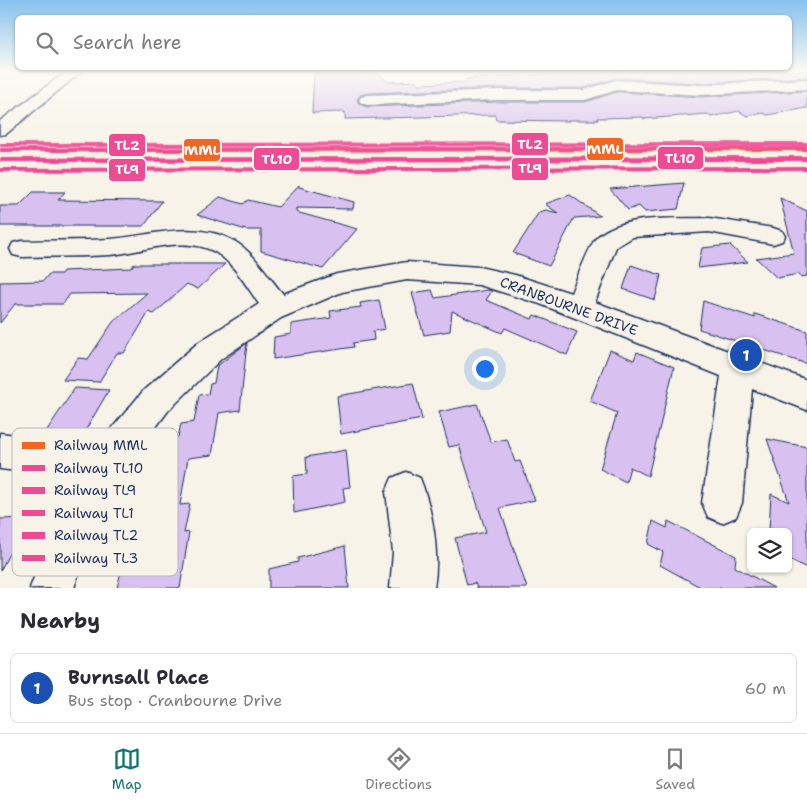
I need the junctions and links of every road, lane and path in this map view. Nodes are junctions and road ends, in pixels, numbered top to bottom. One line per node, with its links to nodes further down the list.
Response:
1 (39, 98): 4 (street)
2 (408, 98): 3 (street)
3 (367, 100)
4 (0, 130)
5 (773, 236): 8 (street)
6 (22, 249): 7 (street)
7 (277, 307): 8 (street, CRANBOURNE DRIVE); 11 (street, CRANBOURNE DRIVE)
8 (579, 308): 9 (street, CRANBOURNE DRIVE)
9 (738, 369): 10 (street, CRANBOURNE DRIVE); 13 (street)
10 (807, 395)
11 (130, 428)
12 (406, 492): 16 (street)
13 (722, 503)
14 (56, 576): 15 (street, CRANBOURNE DRIVE)
15 (52, 588)
16 (412, 588)

